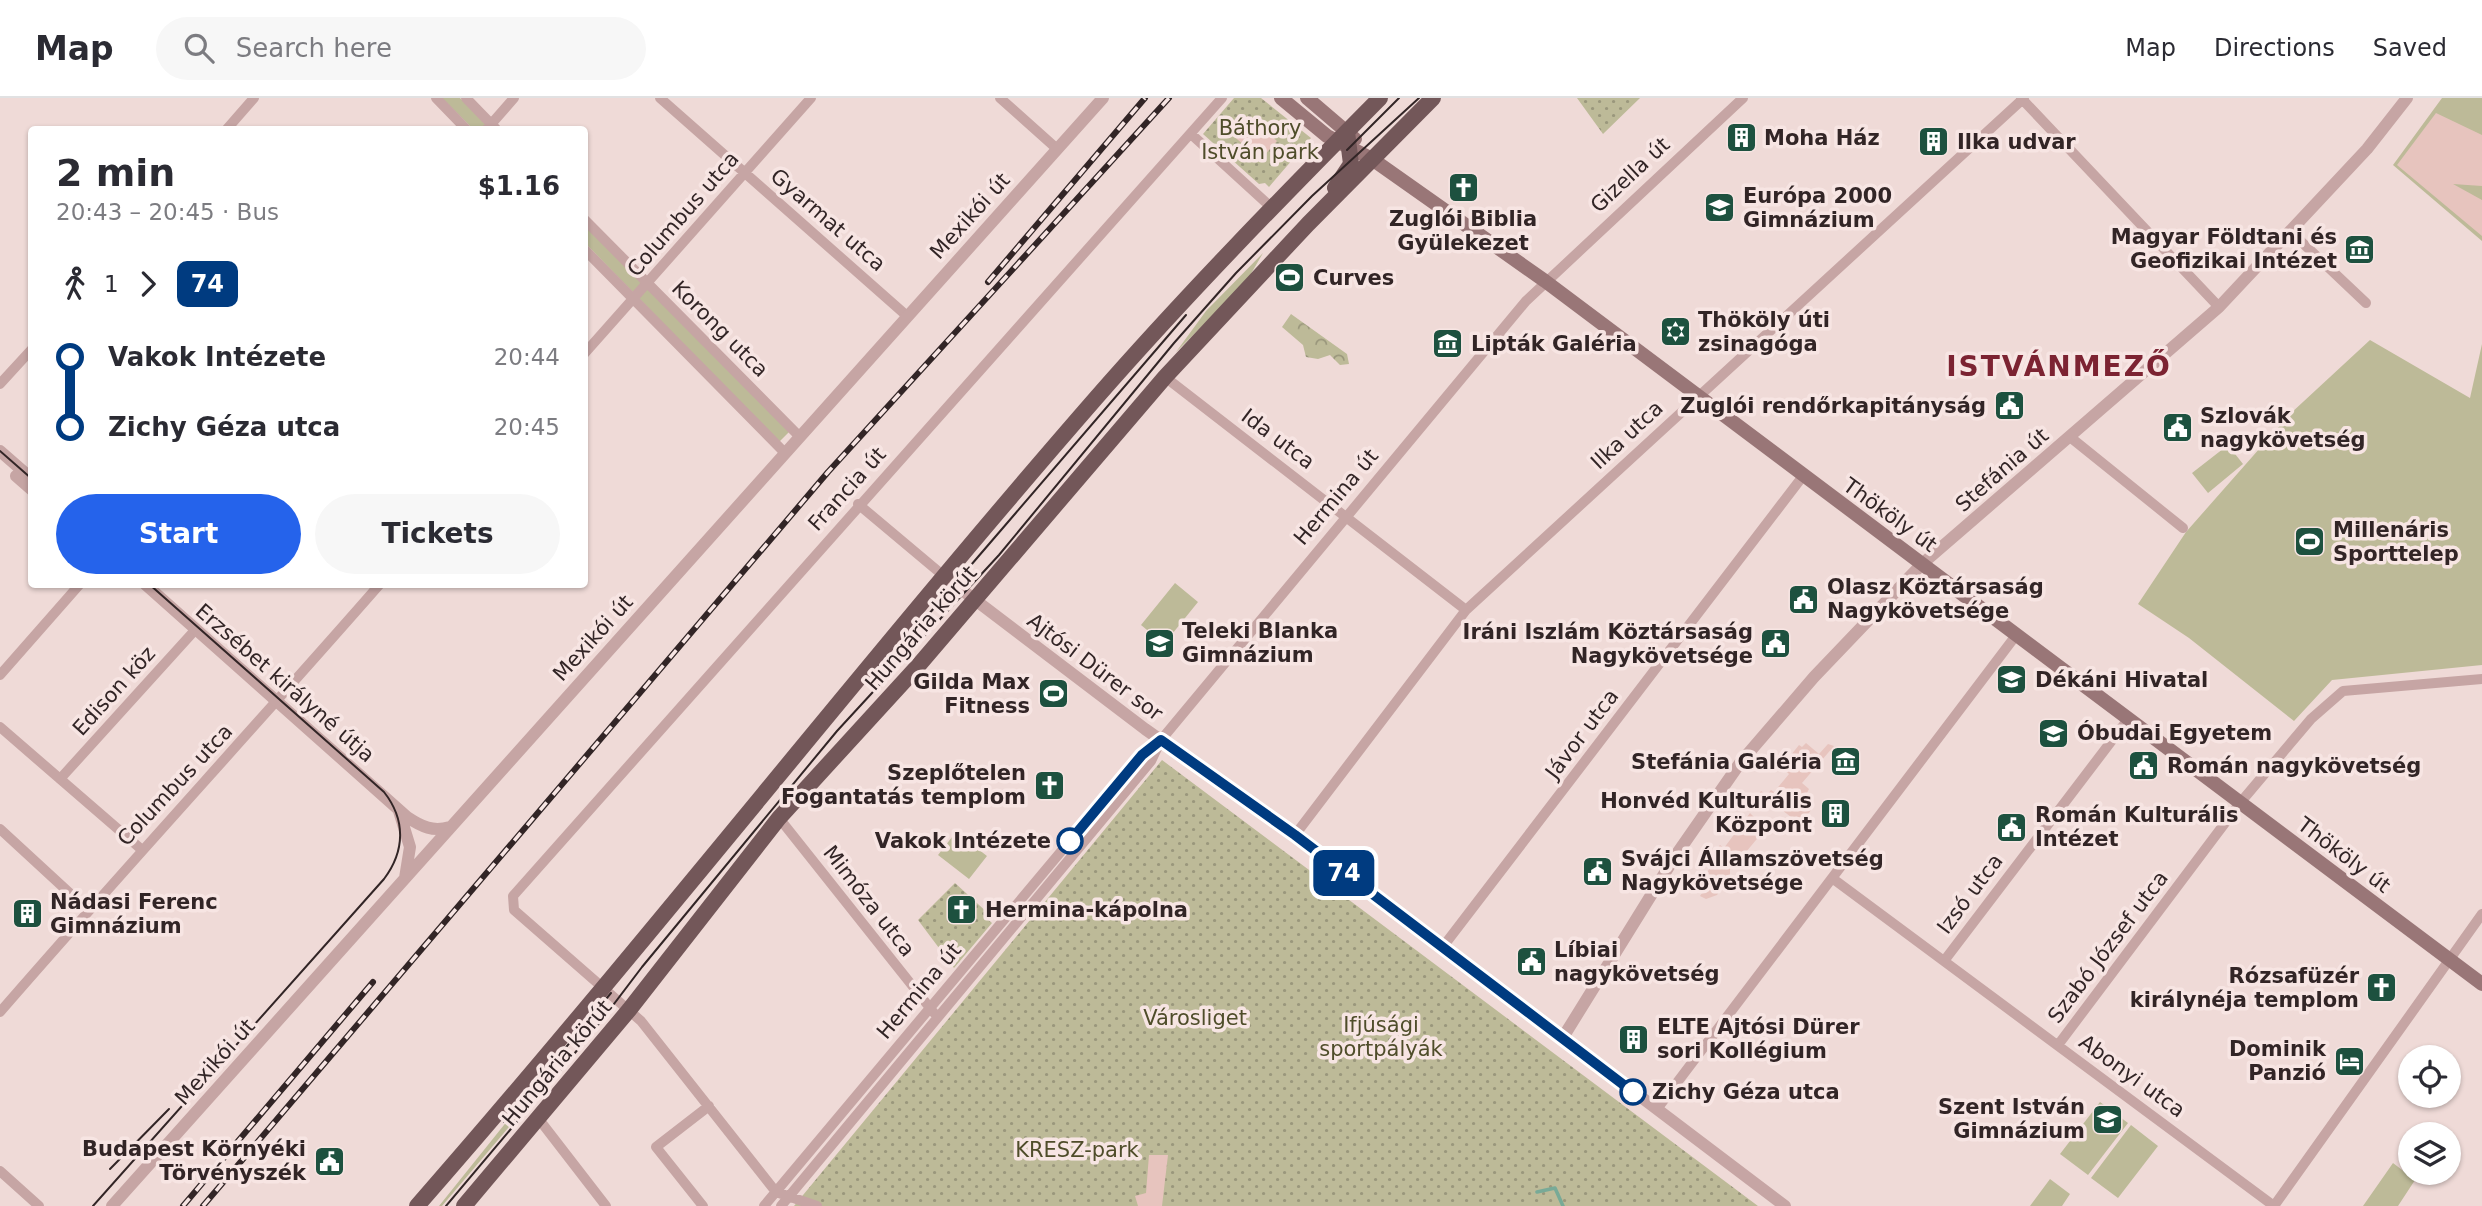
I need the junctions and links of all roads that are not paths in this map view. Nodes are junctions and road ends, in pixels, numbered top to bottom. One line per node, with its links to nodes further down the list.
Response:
1 (254, 98): 17 (street)
2 (436, 98): 18 (street)
3 (466, 98): 19 (street)
4 (514, 98): 20 (street)
5 (660, 98): 25 (street, Gyarmat utca)
6 (811, 98): 25 (street, Columbus utca)
7 (1000, 98): 23 (street)
8 (1103, 98): 23 (street, Mexikói út)
9 (1222, 98): 21 (street, Francia út)
10 (1282, 98): 22 (main road, Thököly út)
11 (1307, 98): 22 (main road, Thököly út)
12 (1380, 98): 22 (main road, Hungária körút)
13 (1433, 98): 24 (main road, Hungária körút)
14 (1743, 98): 31 (street, Gizella út)
15 (2022, 98): 35 (street); 41 (street, Ilka utca)
16 (2407, 98): 29 (street, Stefánia út)
17 (230, 126)
18 (463, 126)
19 (489, 126)
20 (493, 126)
21 (1191, 134): 26 (street); 50 (street, Francia út)
22 (1345, 141): 24 (main road, Thököly út); 26 (main road, Hungária körút); 28 (main road)
23 (1056, 149): 36 (street, Mexikói út)
24 (1372, 159): 28 (main road, Hungária körút); 31 (main road, Thököly út)
25 (745, 173): 32 (street, Columbus utca); 36 (street, Gyarmat utca)
26 (1272, 208): 54 (main road, Hungária körút)
27 (588, 223): 32 (street, Korong utca)
28 (1308, 224): 39 (main road, Hungária körút)
29 (2291, 232): 34 (street); 35 (street, Stefánia út)
30 (588, 253): 33 (street, Korong utca)
31 (1545, 281): 41 (main road, Thököly út); 51 (street, Hermina út)
32 (648, 283): 33 (street, Columbus utca); 42 (street, Korong utca)
33 (634, 299): 37 (street, Columbus utca); 45 (street, Korong utca)
34 (2366, 303)
35 (2219, 307): 43 (street, Stefánia út)
36 (907, 316): 42 (street, Mexikói út)
37 (588, 350)
38 (28, 353): 40 (street)
39 (1165, 377): 51 (street, Ida utca); 58 (main road, Hungária körút)
40 (0, 384)
41 (1696, 396): 48 (main road, Thököly út); 59 (street, Ilka utca)
42 (799, 436): 45 (street, Mexikói út)
43 (2070, 437): 52 (street); 53 (street, Stefánia út)
44 (0, 451): 47 (street)
45 (784, 452): 72 (street, Mexikói út)
46 (0, 462): 49 (street)
47 (28, 476)
48 (1803, 476): 53 (main road, Thököly út); 80 (street, Jávor utca)
49 (28, 486)
50 (859, 504): 54 (street, Ajtósi Dürer sor); 84 (street, Francia út)
51 (1346, 515): 59 (street, Ida utca); 67 (street, Hermina út)
52 (2183, 528)
53 (1922, 564): 61 (main road, Thököly út); 89 (street, Stefánia út)
54 (945, 577): 58 (street, Ajtósi Dürer sor); 84 (main road, Hungária körút)
55 (77, 588): 62 (street)
56 (150, 588): 60 (street, Erzsébet királyné útja)
57 (377, 588): 64 (street, Columbus utca)
58 (973, 600): 67 (street, Ajtósi Dürer sor); 71 (main road, Hungária körút)
59 (1466, 610): 74 (street, Ilka utca)
60 (196, 629): 64 (street, Erzsébet királyné útja); 68 (street, Edison köz)
61 (2017, 634): 65 (main road, Thököly út); 77 (street)
62 (0, 676)
63 (2482, 679): 69 (street, Szabó József utca)
64 (278, 701): 70 (street, Erzsébet királyné útja); 75 (street, Columbus utca)
65 (2129, 718): 69 (main road, Thököly út); 82 (street, Izsó utca)
66 (0, 727): 68 (street)
67 (1161, 740): 74 (street, Ajtósi Dürer sor); 85 (street, Hermina út); 88 (street, Hermina út)
68 (60, 779): 75 (street)
69 (2240, 803): 81 (main road, Thököly út); 90 (street, Szabó József utca)
70 (399, 810): 72 (street, Erzsébet királyné útja); 76 (street)
71 (779, 818): 85 (street, Mimóza utca); 86 (main road, Hungária körút)
72 (451, 827): 76 (street, Mexikói út)
73 (0, 829): 78 (street)
74 (1295, 835): 80 (street, Ajtósi Dürer sor)
75 (141, 849): 78 (street, Columbus utca)
76 (405, 878): 98 (street, Mexikói út)
77 (1832, 878): 82 (street, Abonyi utca); 92 (street)
78 (88, 910): 87 (street, Columbus utca)
79 (2482, 914): 81 (street)
80 (1442, 948): 89 (street, Ajtósi Dürer sor)
81 (2449, 960): 83 (main road, Thököly út); 107 (street)
82 (1944, 961): 90 (street, Abonyi utca)
83 (2482, 984)
84 (604, 988): 86 (street); 99 (main road, Hungária körút)
85 (929, 1009): 88 (street, Mimóza utca); 95 (street, Hermina út)
86 (629, 1010): 91 (street); 93 (main road, Hungária körút)
87 (0, 1012)
88 (939, 1018): 96 (street, Hermina út)
89 (1562, 1039): 92 (street, Ajtósi Dürer sor)
90 (2058, 1045): 107 (street, Abonyi utca)
91 (709, 1106): 95 (street); 102 (street)
92 (1657, 1109): 106 (street, Ajtósi Dürer sor)
93 (538, 1118): 100 (main road, Hungária körút); 101 (street)
94 (0, 1171): 97 (street)
95 (776, 1192): 96 (street); 103 (street, Hermina út)
96 (788, 1197): 104 (street, Hermina út); 105 (street)
97 (38, 1206)
98 (112, 1206)
99 (417, 1206)
100 (464, 1206)
101 (606, 1206)
102 (703, 1206)
103 (764, 1206)
104 (781, 1206)
105 (817, 1206)
106 (1785, 1206)
107 (2274, 1206)

